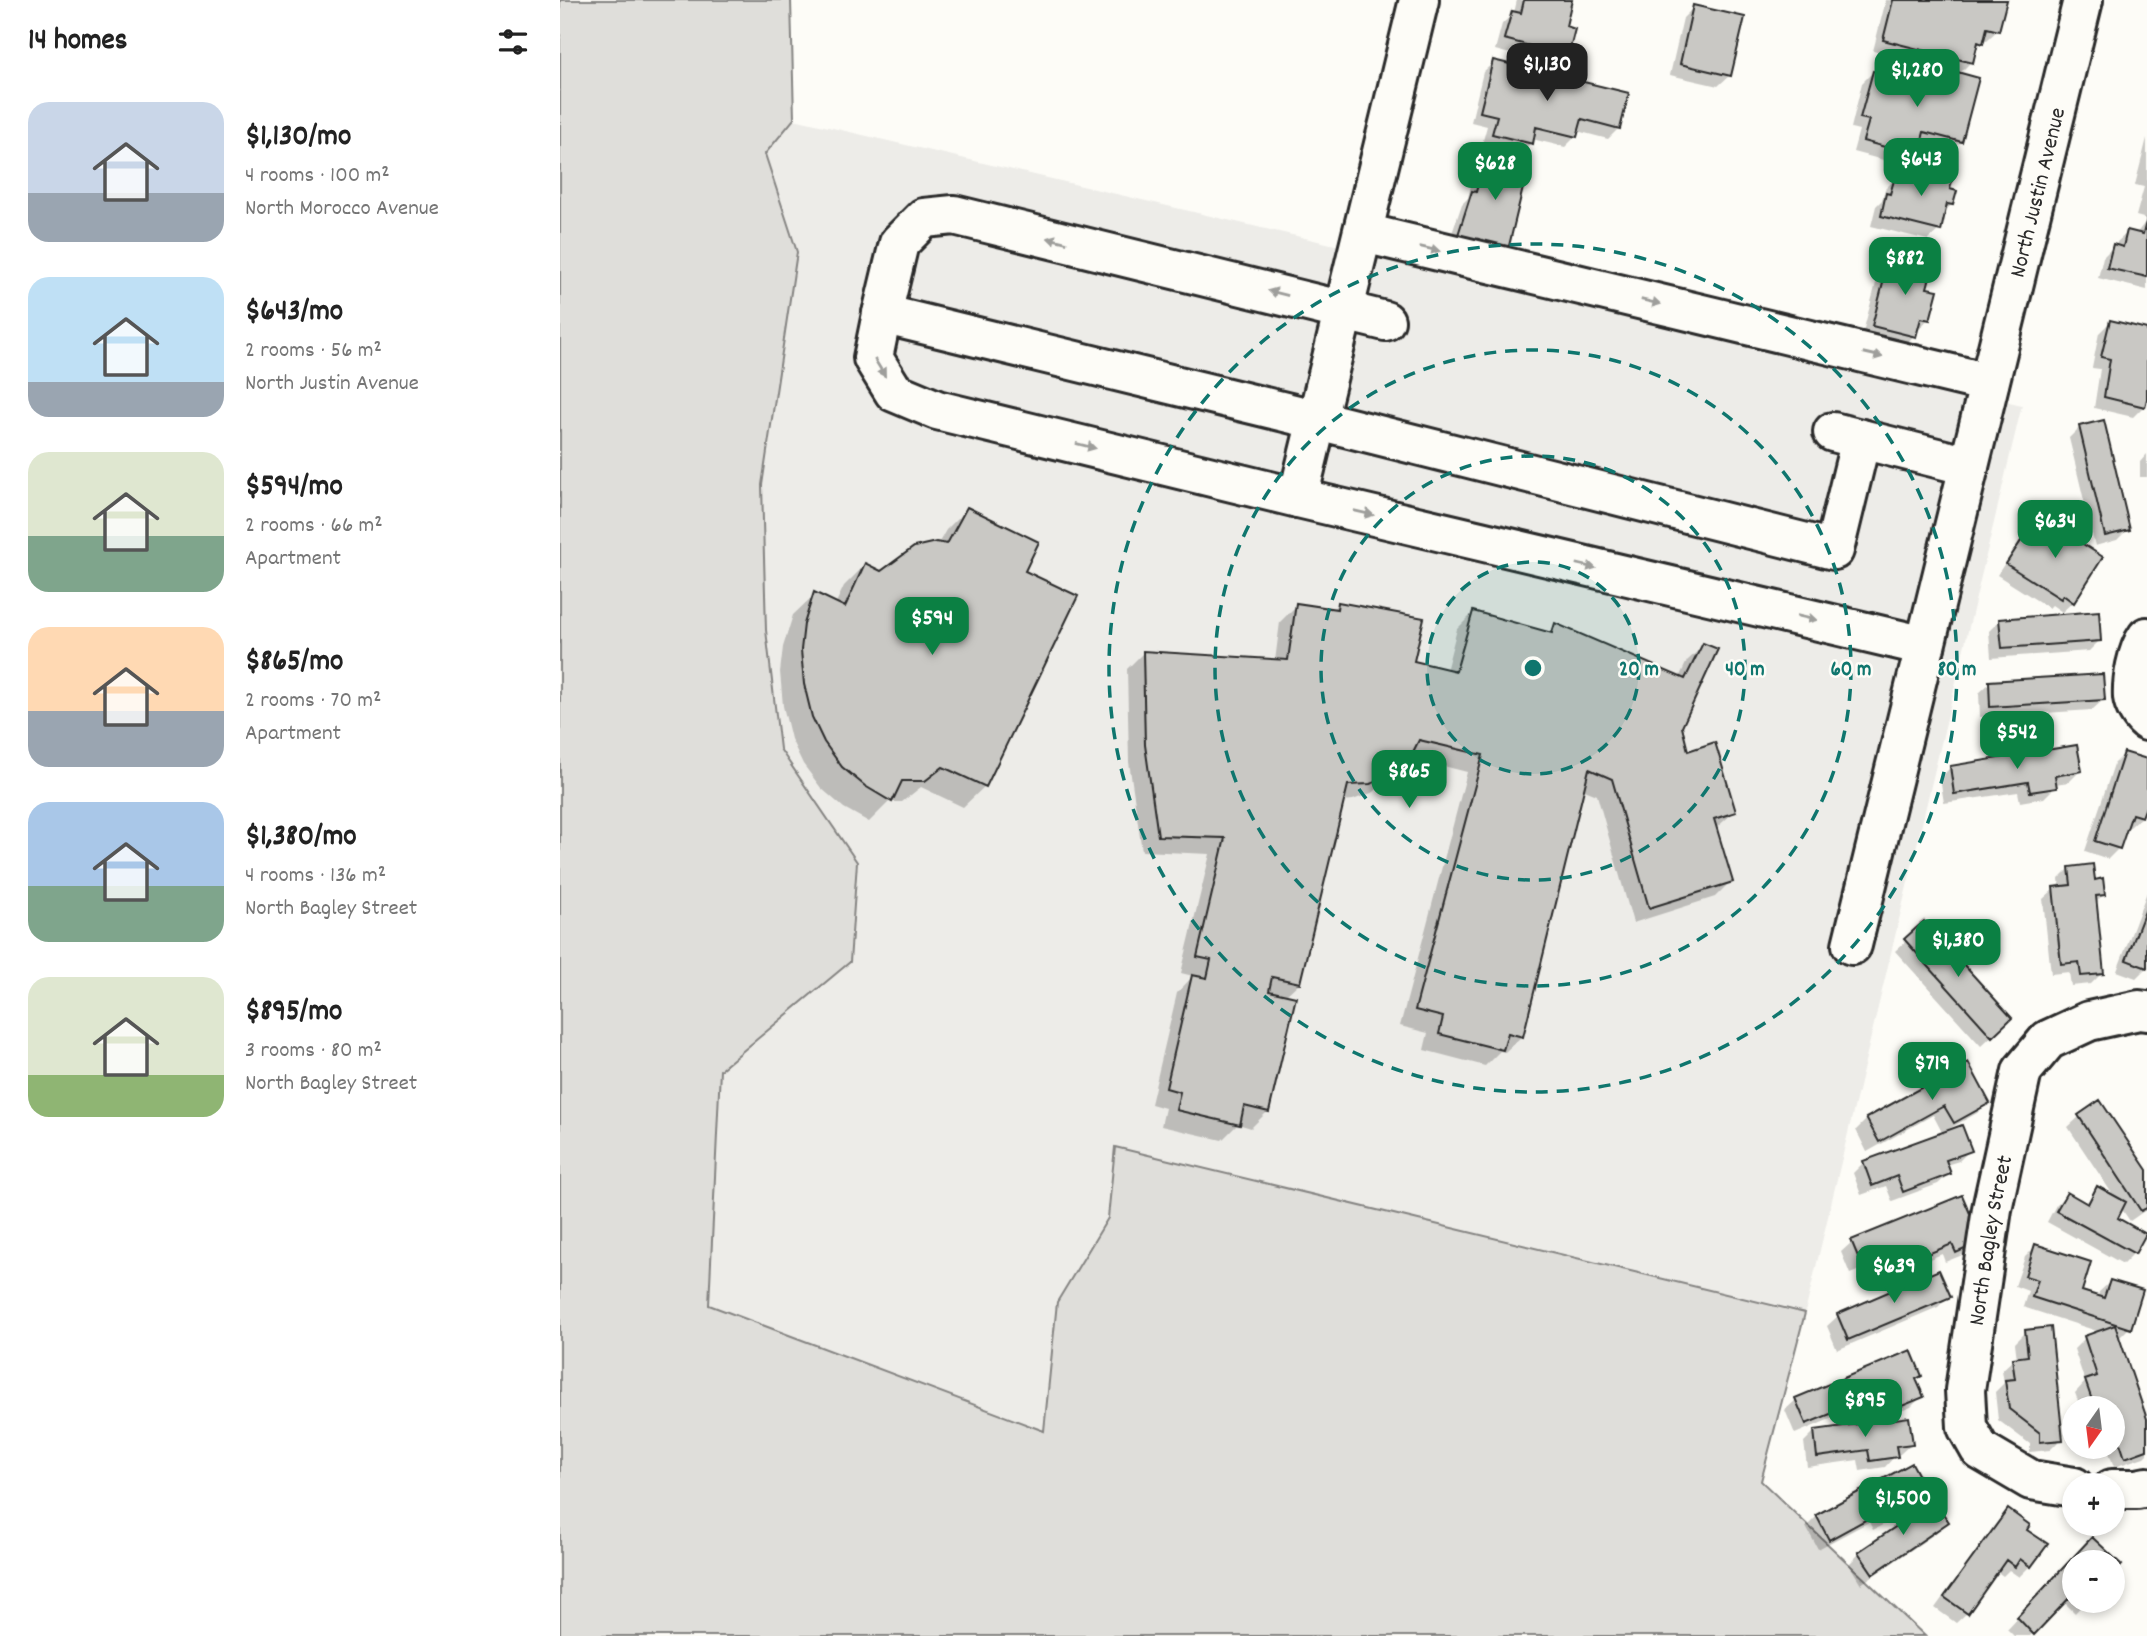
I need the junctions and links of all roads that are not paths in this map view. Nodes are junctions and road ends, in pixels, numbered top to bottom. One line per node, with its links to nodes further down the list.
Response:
1 (1419, 0): 3 (street)
2 (2083, 0): 7 (street, North Justin Avenue)
3 (1364, 233): 4 (street); 7 (street, one-way to 7)
4 (1344, 309): 5 (street, one-way to 5); 6 (street); 8 (street)
5 (882, 314): 8 (street); 10 (street, one-way to 10)
6 (1385, 321)
7 (1989, 383): 9 (street, North Justin Avenue)
8 (1318, 420): 9 (street); 10 (street)
9 (1969, 466): 12 (street, North Justin Avenue)
10 (1298, 498): 12 (street, one-way to 12)
11 (2147, 637): 13 (street)
12 (1925, 646): 14 (street, North Justin Avenue)
13 (2147, 721)
14 (1852, 945)
15 (2147, 1011): 16 (street, North Bagley Street)
16 (2062, 1485)
17 (2147, 1487): 18 (street)
18 (2125, 1489)

